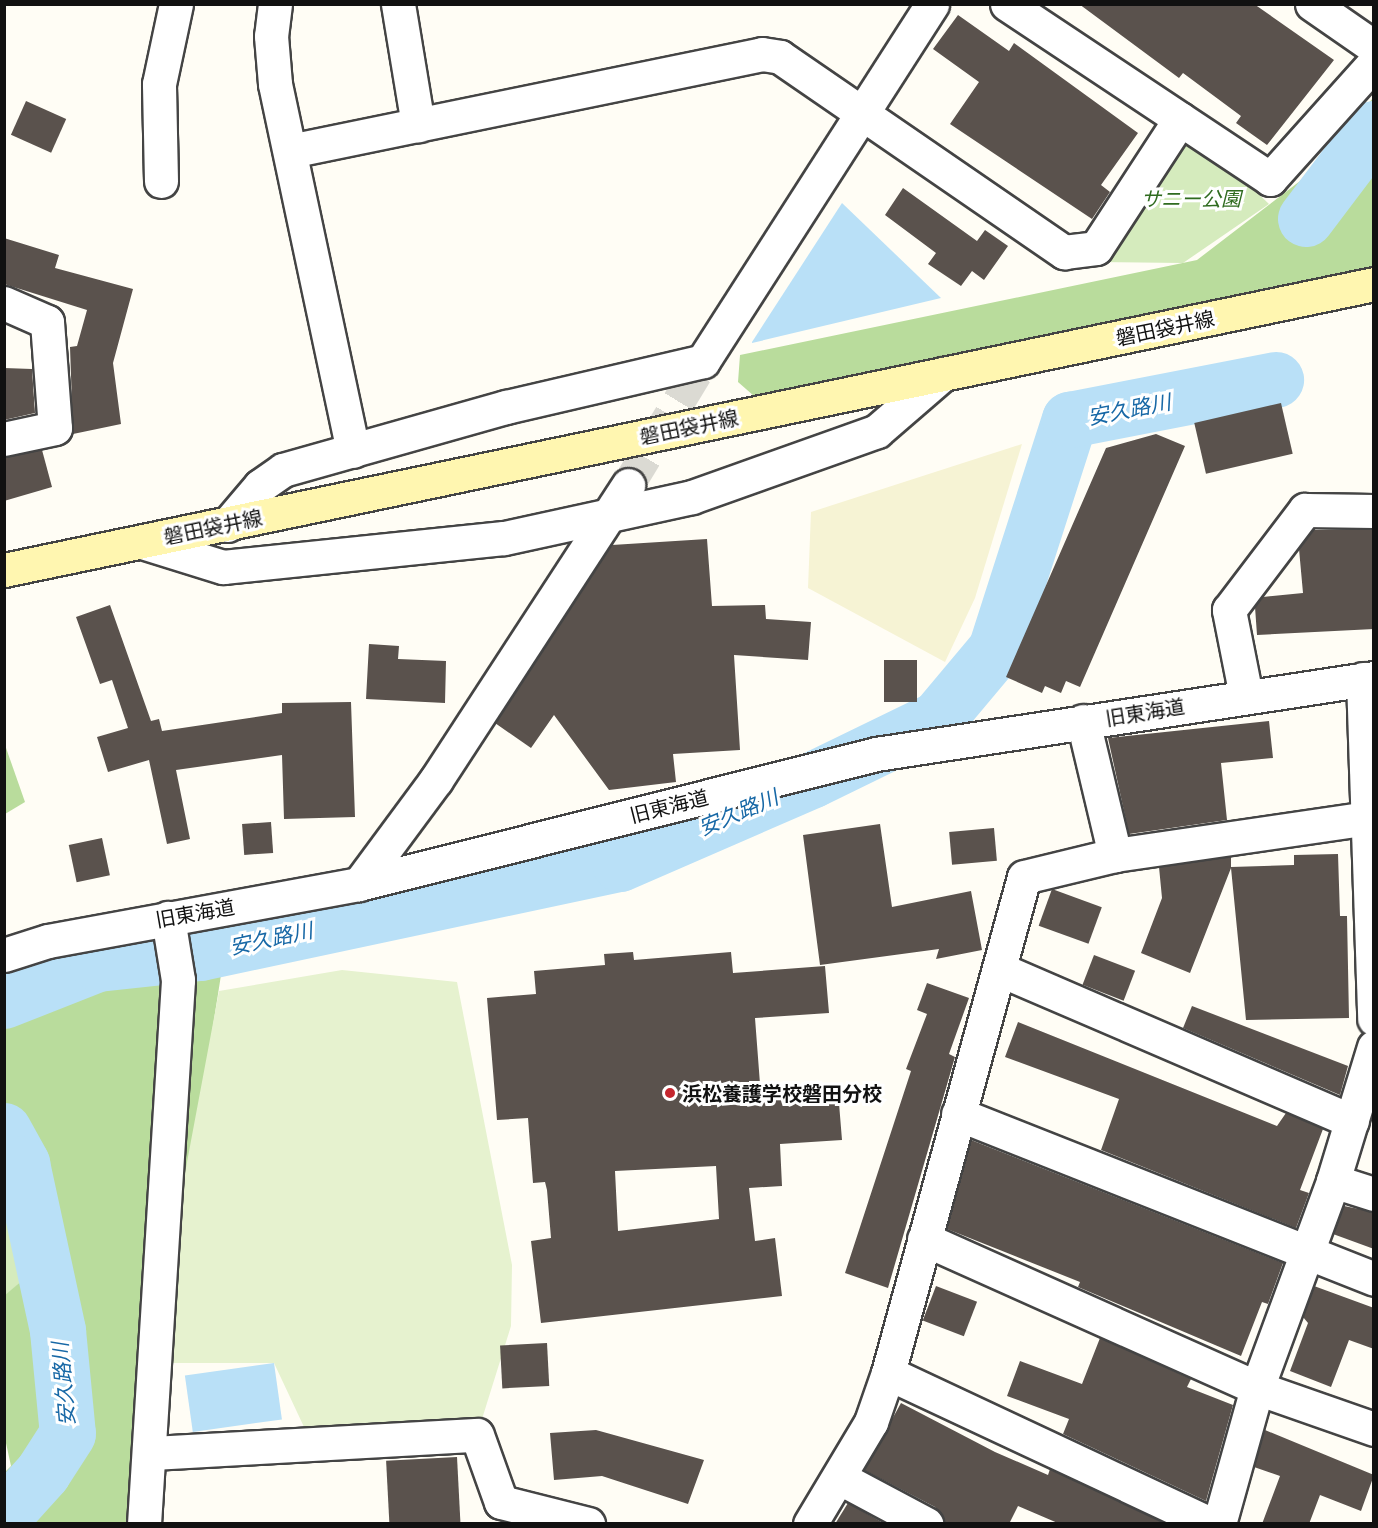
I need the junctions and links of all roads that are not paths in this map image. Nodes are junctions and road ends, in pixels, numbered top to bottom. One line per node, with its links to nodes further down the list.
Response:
1 (176, 4): 13 (street)
2 (275, 4): 12 (street)
3 (398, 4): 11 (street)
4 (932, 4): 9 (street)
5 (1007, 4): 10 (street)
6 (1312, 4): 7 (street)
7 (1374, 47)
8 (1374, 63): 10 (street)
9 (862, 112): 10 (street); 11 (street); 18 (street)
10 (1180, 119)
11 (418, 125): 12 (street)
12 (290, 151): 18 (street)
13 (161, 181)
14 (1374, 284): 16 (main road, 磐田袋井線)
15 (4, 303): 17 (street)
16 (943, 374): 21 (street); 22 (main road, 磐田袋井線)
17 (4, 439)
18 (353, 451): 22 (street)
19 (628, 485): 21 (street)
20 (1374, 512): 26 (street)
21 (609, 513): 23 (street); 30 (street)
22 (227, 525): 23 (main road, 磐田袋井線)
23 (142, 542): 24 (main road, 磐田袋井線)
24 (4, 570)
25 (1368, 679): 26 (street, 旧東海道); 28 (street)
26 (1246, 696): 27 (street, 旧東海道)
27 (1083, 721): 29 (street); 30 (street, 旧東海道)
28 (1369, 818): 29 (street); 31 (street)
29 (1115, 855): 34 (street)
30 (358, 884): 32 (street, 旧東海道)
31 (1371, 896): 35 (street)
32 (168, 918): 33 (street, 旧東海道); 47 (street)
33 (4, 955)
34 (1001, 970): 37 (street); 38 (street)
35 (1374, 1019)
36 (1374, 1047): 38 (street)
37 (958, 1114): 41 (street); 42 (street)
38 (1352, 1121): 39 (street)
39 (1334, 1181): 40 (street); 42 (street)
40 (1374, 1194)
41 (924, 1239): 44 (street); 45 (street)
42 (1307, 1255): 43 (street); 45 (street)
43 (1374, 1279)
44 (888, 1373): 48 (street); 53 (street)
45 (1257, 1388): 46 (street); 54 (street)
46 (1374, 1429)
47 (151, 1453): 49 (street); 50 (street)
48 (840, 1478): 51 (street); 52 (street)
49 (144, 1524)
50 (588, 1524)
51 (810, 1524)
52 (926, 1524)
53 (1211, 1524)
54 (1219, 1524)

